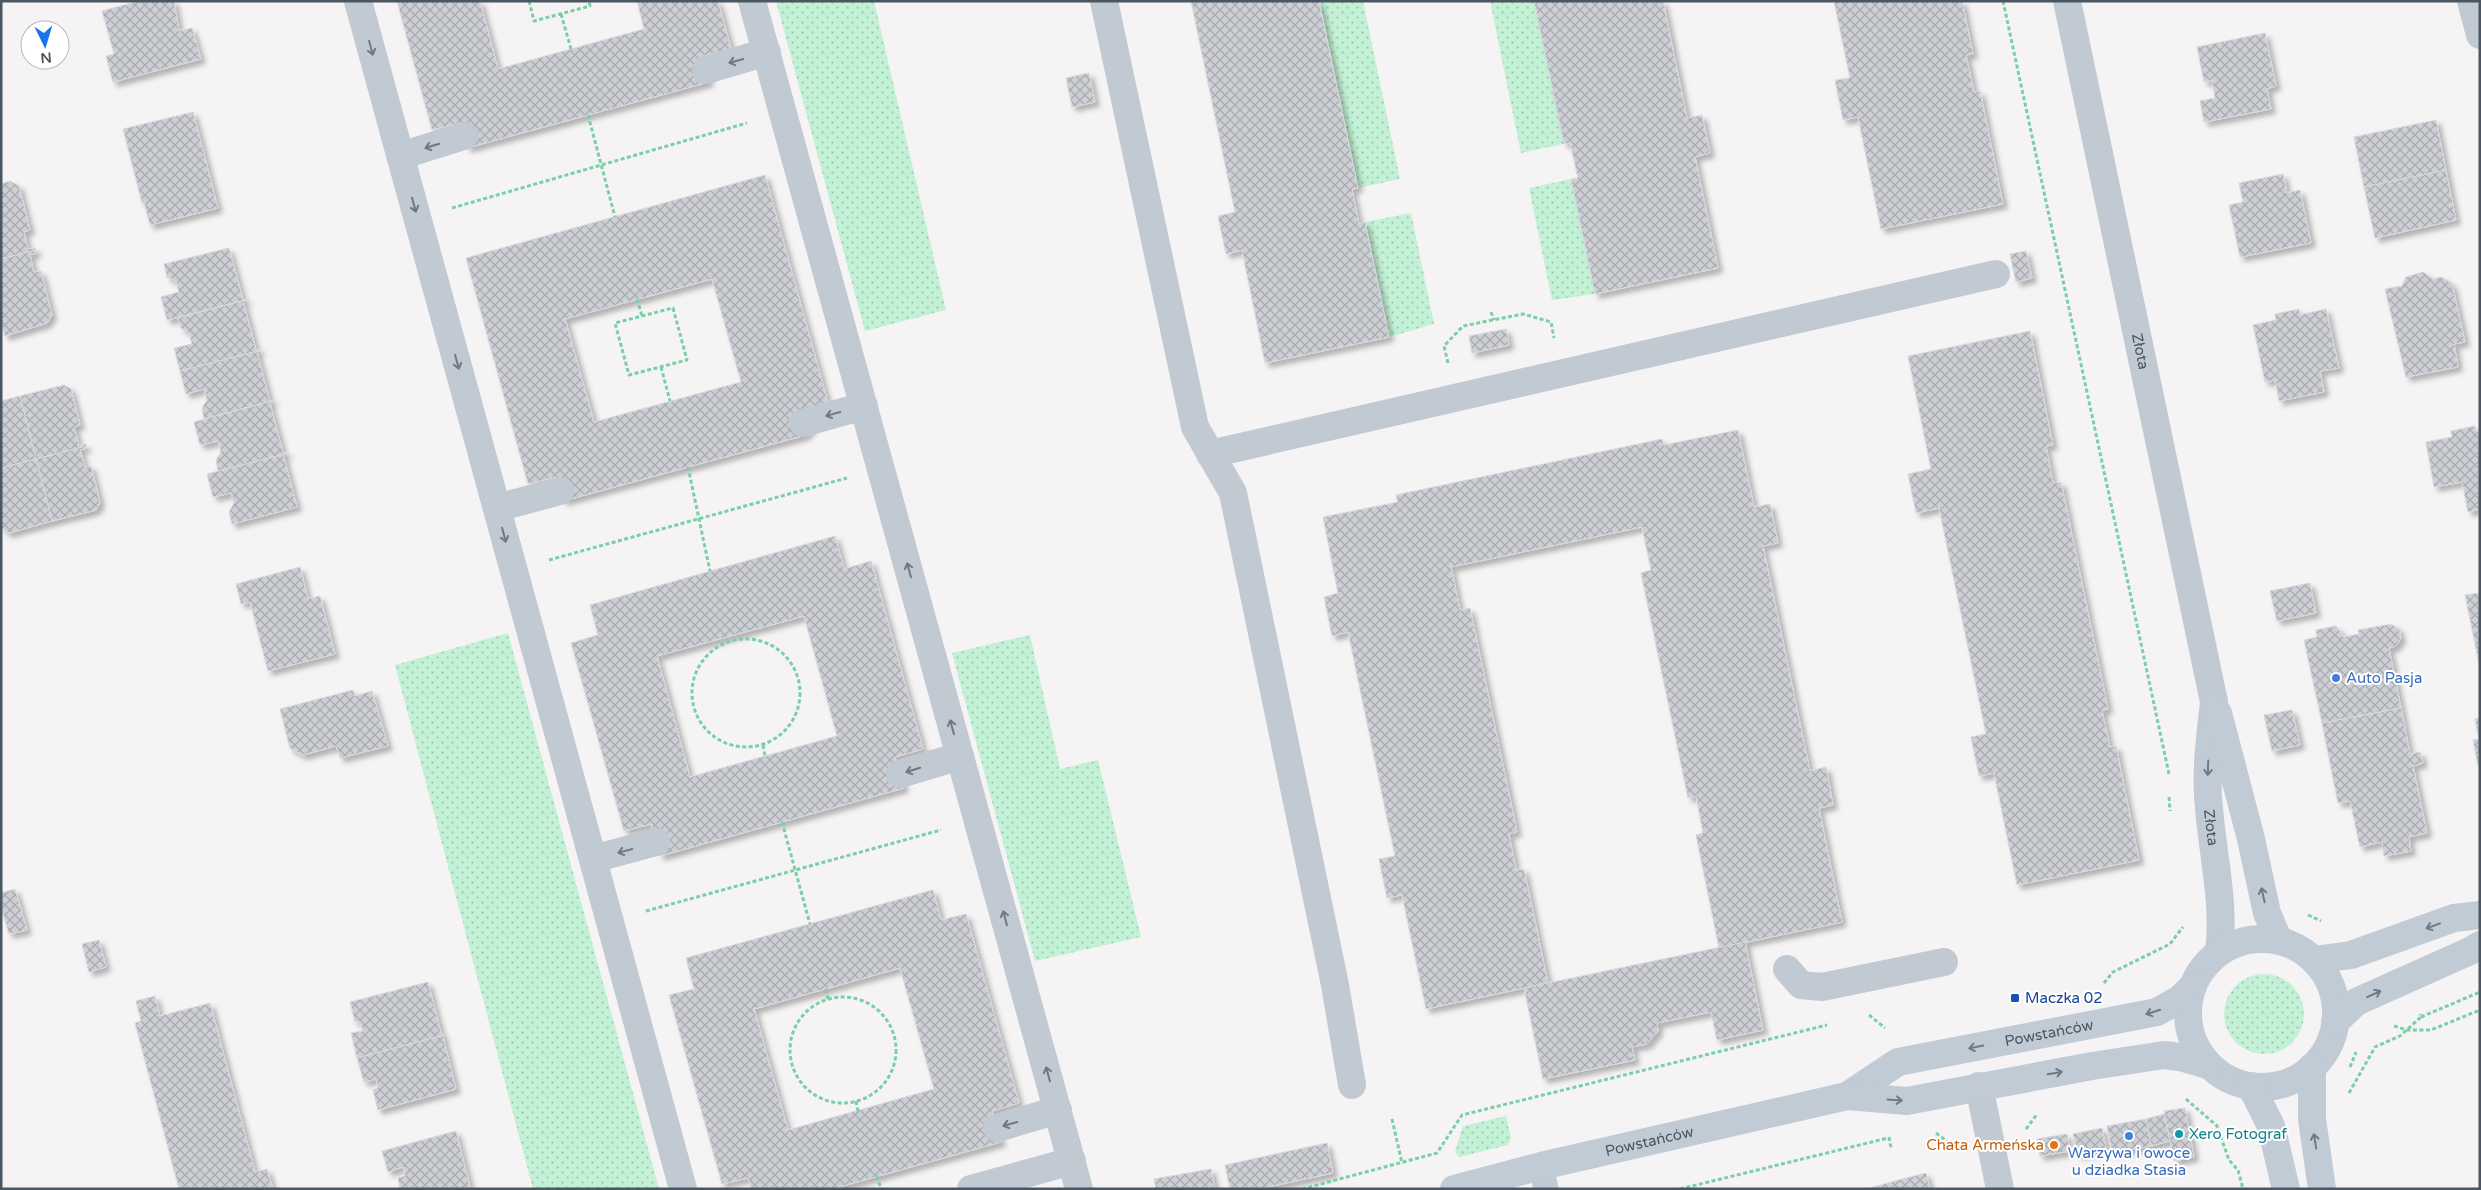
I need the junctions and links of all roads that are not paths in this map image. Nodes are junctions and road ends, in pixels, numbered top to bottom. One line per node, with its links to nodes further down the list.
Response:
1 (358, 1): 10 (street, one-way to 10)
2 (752, 1): 7 (street)
3 (1104, 1): 14 (street)
4 (2067, 1): 17 (street, Złota)
5 (2471, 1): 6 (street)
6 (2480, 35)
7 (767, 52): 8 (street, one-way to 8); 12 (street)
8 (706, 70)
9 (464, 136): 10 (street, one-way to 10)
10 (400, 156): 16 (street, one-way to 16)
11 (1996, 274): 14 (street)
12 (864, 406): 13 (street, one-way to 13); 18 (street, one-way to 12)
13 (802, 423)
14 (1210, 454): 33 (street)
15 (560, 492): 16 (street)
16 (497, 508): 21 (street, one-way to 21)
17 (2214, 702): 23 (street, Złota, one-way to 17); 25 (street, Złota, one-way to 25)
18 (960, 756): 19 (street, one-way to 19); 37 (street, one-way to 18)
19 (900, 774)
20 (656, 842): 21 (street, one-way to 21)
21 (593, 859): 41 (street)
22 (2480, 915): 26 (street, one-way to 26)
23 (2279, 941): 25 (street); 26 (street)
24 (2480, 944): 30 (street, one-way to 24)
25 (2218, 952): 29 (street)
26 (2314, 960): 30 (street)
27 (1944, 962): 28 (street)
28 (1787, 969)
29 (2193, 986): 31 (street); 36 (street, Powstańców, one-way to 36)
30 (2335, 1022): 32 (street)
31 (2208, 1065): 34 (street, Powstańców, one-way to 31); 35 (street)
32 (2312, 1067): 35 (street); 47 (street, one-way to 32)
33 (1352, 1085)
34 (1980, 1086): 36 (street, Powstańców, one-way to 34); 45 (street)
35 (2251, 1086): 46 (street)
36 (1846, 1096): 40 (street, Powstańców)
37 (1058, 1110): 38 (street, one-way to 38); 39 (street)
38 (997, 1128)
39 (1072, 1162): 42 (street); 43 (street)
40 (1544, 1177): 44 (street, Powstańców)
41 (683, 1189)
42 (971, 1189)
43 (1079, 1189)
44 (1454, 1189)
45 (2000, 1189)
46 (2286, 1189)
47 (2322, 1189)

